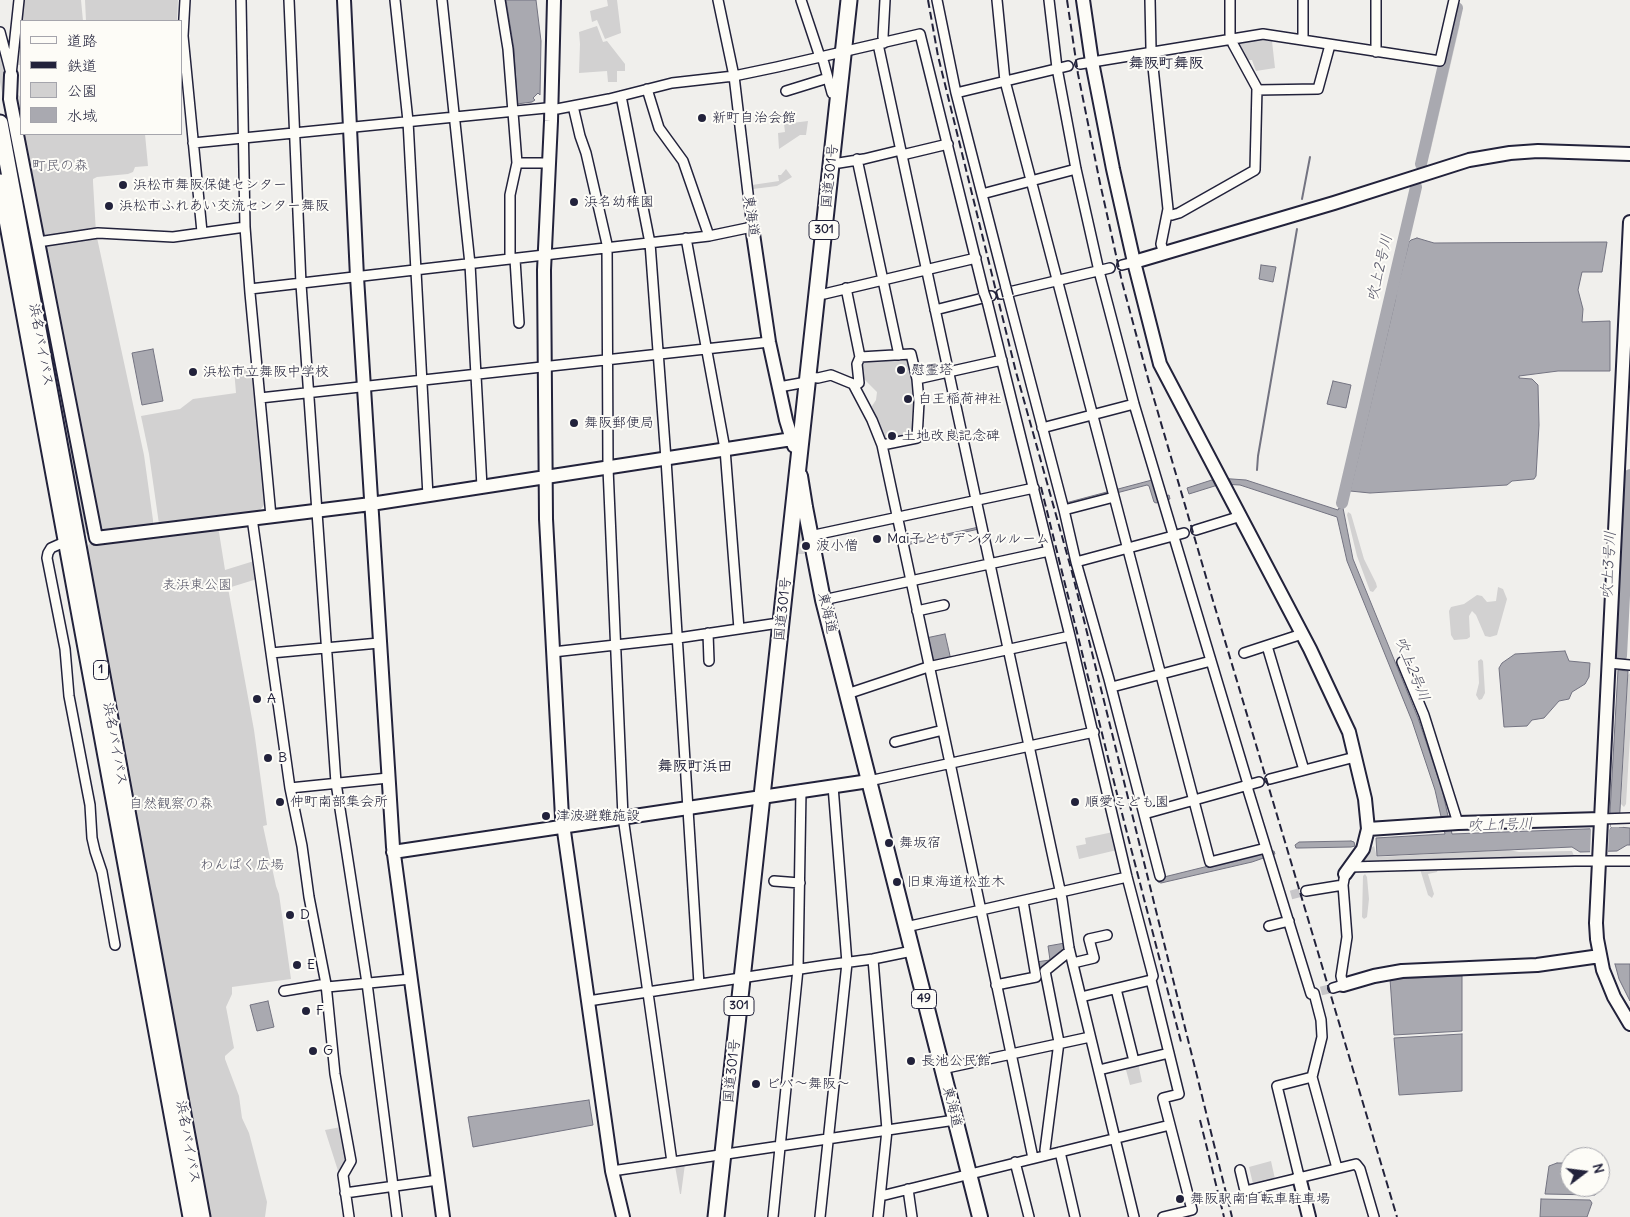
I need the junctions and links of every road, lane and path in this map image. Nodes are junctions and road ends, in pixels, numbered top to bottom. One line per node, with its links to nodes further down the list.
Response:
1 (19, 0): 36 (street)
2 (185, 0): 33 (street)
3 (241, 0): 54 (street)
4 (289, 0): 53 (street)
5 (344, 0): 52 (street)
6 (395, 0): 50 (street)
7 (442, 0): 49 (street)
8 (500, 0): 48 (street)
9 (554, 0): 47 (street)
10 (718, 0): 37 (street, 東海道)
11 (801, 0): 31 (street)
12 (885, 0): 26 (street)
13 (937, 0): 43 (street)
14 (997, 0): 39 (street)
15 (1048, 0): 35 (street)
16 (1083, 0): 32 (street)
17 (1150, 0): 29 (street)
18 (1230, 0): 24 (street)
19 (1303, 0): 25 (street)
20 (1376, 0): 30 (street)
21 (1454, 0): 30 (street)
22 (846, 1): 28 (highway, 国道301号 / 301)
23 (0, 32): 36 (street)
24 (1232, 39): 25 (street); 29 (street); 41 (street)
25 (1303, 40): 27 (street)
26 (881, 43): 28 (street); 56 (street); 57 (street)
27 (1330, 44): 30 (street); 41 (street)
28 (844, 52): 31 (street); 44 (highway, 国道301号 / 301)
29 (1152, 52): 32 (street); 67 (street)
30 (1376, 52)
31 (821, 57): 37 (street); 38 (street)
32 (1086, 63): 82 (street)
33 (183, 66): 55 (street)
34 (1068, 66): 35 (street)
35 (1057, 68): 39 (street); 63 (street)
36 (11, 75): 74 (street)
37 (734, 76): 40 (street); 70 (street, 東海道)
38 (828, 78): 42 (street); 44 (street)
39 (1005, 81): 43 (street); 64 (street)
40 (647, 89): 45 (street); 72 (street)
41 (1257, 90): 67 (street)
42 (786, 91)
43 (956, 93): 66 (street)
44 (839, 94): 60 (highway, 国道301号 / 301)
45 (622, 96): 46 (street); 75 (street)
46 (573, 106): 47 (street); 76 (street)
47 (552, 109): 48 (street); 62 (street)
48 (512, 111): 49 (street); 61 (street)
49 (455, 117): 50 (street); 81 (street)
50 (408, 121): 52 (street); 85 (street)
51 (0, 123): 271 (highway, 浜名バイパス / 1)
52 (350, 127): 53 (street); 87 (street)
53 (295, 133): 54 (street); 90 (street)
54 (244, 138): 55 (street); 69 (street)
55 (193, 143): 71 (street)
56 (948, 144): 57 (street); 79 (street)
57 (901, 152): 59 (street); 84 (street)
58 (1630, 154): 77 (street)
59 (857, 159): 60 (street); 88 (street)
60 (832, 162): 93 (highway, 国道301号 / 301)
61 (517, 163): 62 (street); 80 (street)
62 (549, 163): 78 (street)
63 (1076, 169): 64 (street); 86 (street)
64 (1031, 181): 66 (street); 89 (street)
65 (0, 182): 270 (highway, 浜名バイパス / 1)
66 (982, 194): 94 (street)
67 (1167, 214): 77 (street)
68 (1630, 222): 168 (street)
69 (245, 227): 71 (street); 92 (street)
70 (752, 227): 72 (street); 98 (street, 東海道)
71 (202, 232): 74 (street)
72 (709, 236): 73 (street)
73 (686, 238): 75 (street); 99 (street)
74 (38, 242): 136 (street)
75 (650, 243): 76 (street); 100 (street)
76 (607, 248): 78 (street); 103 (street)
77 (1164, 253): 82 (street)
78 (544, 255): 80 (street); 105 (street)
79 (976, 258): 84 (street); 95 (street)
80 (513, 259): 81 (street); 97 (street)
81 (470, 264): 85 (street); 107 (street)
82 (1128, 264): 135 (street)
83 (1110, 268): 86 (street)
84 (926, 269): 88 (street); 96 (street)
85 (416, 270): 87 (street); 109 (street)
86 (1099, 271): 89 (street); 116 (street)
87 (357, 278): 90 (street); 112 (street)
88 (883, 280): 91 (street); 101 (street)
89 (1057, 281): 94 (street); 117 (street)
90 (301, 284): 92 (street); 114 (street)
91 (846, 288): 93 (street); 102 (street)
92 (250, 289): 115 (street)
93 (818, 293): 110 (highway, 国道301号 / 301)
94 (1005, 293): 118 (street)
95 (987, 297): 96 (street); 104 (street)
96 (935, 310): 106 (street)
97 (519, 323)
98 (769, 342): 99 (street); 113 (street, 東海道)
99 (706, 349): 100 (street); 121 (street)
100 (658, 355): 103 (street); 122 (street)
101 (899, 355): 102 (street); 108 (street)
102 (860, 357): 111 (street)
103 (608, 360): 105 (street); 124 (street)
104 (1002, 360): 106 (street); 127 (street)
105 (544, 366): 107 (street); 125 (street)
106 (948, 371): 108 (street); 130 (street)
107 (476, 374): 109 (street); 126 (street)
108 (917, 378): 120 (street)
109 (422, 380): 112 (street); 129 (street)
110 (805, 380): 111 (street); 113 (street); 119 (highway, 国道301号 / 301)
111 (855, 386): 120 (street)
112 (364, 387): 114 (street); 131 (street)
113 (778, 387): 119 (street, 東海道)
114 (309, 393): 115 (street); 133 (street)
115 (260, 398): 134 (street)
116 (1134, 404): 117 (street); 141 (street)
117 (1092, 415): 118 (street); 128 (street)
118 (1042, 428): 132 (street)
119 (797, 440): 121 (street); 123 (highway, 国道301号 / 301)
120 (882, 445): 137 (street)
121 (725, 450): 122 (street); 152 (street)
122 (666, 459): 124 (street); 156 (street)
123 (798, 460): 140 (main road, 東海道 / 49); 151 (highway, 国道301号 / 301)
124 (608, 468): 125 (street); 158 (street)
125 (546, 477): 126 (street); 162 (street)
126 (482, 487): 129 (street)
127 (1034, 488): 130 (street); 144 (street)
128 (1113, 494): 132 (street); 143 (street)
129 (428, 496): 131 (street)
130 (976, 500): 137 (street); 146 (street)
131 (371, 504): 133 (street); 157 (street)
132 (1064, 507): 145 (street)
133 (318, 510): 134 (street); 160 (street)
134 (271, 516): 136 (street)
135 (1241, 516): 138 (street); 154 (street)
136 (252, 518): 163 (street)
137 (897, 518): 140 (street); 147 (street)
138 (1196, 530)
139 (1184, 533): 141 (street)
140 (810, 536): 148 (main road, 東海道 / 49)
141 (1173, 537): 143 (street); 166 (street)
142 (60, 544): 217 (street)
143 (1127, 548): 145 (street); 171 (street)
144 (1049, 550): 146 (street); 155 (street)
145 (1076, 562): 172 (street)
146 (990, 563): 147 (street); 161 (street)
147 (910, 581): 148 (street); 150 (street)
148 (823, 600): 173 (main road, 東海道 / 49)
149 (944, 605): 150 (street)
150 (917, 611): 170 (street)
151 (781, 625): 152 (street); 190 (highway, 国道301号 / 301)
152 (739, 629): 153 (street)
153 (708, 633): 156 (street); 165 (street)
154 (1302, 634): 159 (street); 178 (street)
155 (1070, 636): 161 (street); 175 (street)
156 (678, 638): 158 (street); 192 (street)
157 (379, 643): 160 (street); 181 (street)
158 (615, 646): 162 (street); 194 (street)
159 (1267, 646): 164 (street); 180 (street)
160 (327, 648): 163 (street); 185 (street)
161 (1009, 650): 170 (street); 177 (street)
162 (553, 652): 198 (street)
163 (271, 653): 188 (street)
164 (1244, 653)
165 (709, 661)
166 (1210, 661): 171 (street); 187 (street)
167 (1402, 662): 197 (street)
168 (1610, 663): 169 (street); 196 (street)
169 (1630, 665)
170 (928, 667): 173 (street); 174 (street)
171 (1160, 674): 172 (street); 191 (street)
172 (1112, 687): 193 (street)
173 (847, 694): 183 (main road, 東海道 / 49)
174 (943, 730): 176 (street); 179 (street)
175 (1094, 732): 177 (street); 206 (street)
176 (895, 742)
177 (1029, 746): 179 (street); 210 (street)
178 (1355, 756): 180 (street); 199 (street)
179 (950, 763): 183 (street); 212 (street)
180 (1304, 770): 182 (street)
181 (388, 778): 185 (street); 200 (street)
182 (1270, 779)
183 (869, 781): 186 (street); 215 (main road, 東海道 / 49)
184 (1259, 782): 187 (street)
185 (336, 783): 188 (street); 228 (street)
186 (833, 786): 189 (street); 222 (street)
187 (1248, 786): 191 (street); 201 (street)
188 (290, 788): 230 (street)
189 (802, 790): 190 (street); 208 (street)
190 (762, 796): 192 (street); 225 (highway, 国道301号 / 301)
191 (1193, 800): 193 (street); 201 (street)
192 (688, 807): 194 (street); 229 (street)
193 (1144, 814): 205 (street)
194 (623, 816): 198 (street); 235 (street)
195 (1626, 818): 196 (street)
196 (1604, 822): 197 (street); 202 (street)
197 (1450, 824): 199 (street)
198 (564, 828): 200 (street); 237 (street)
199 (1368, 829): 204 (street)
200 (393, 852): 226 (street)
201 (1267, 852): 213 (street)
202 (1599, 857): 203 (street); 204 (street); 220 (street)
203 (1630, 861)
204 (1346, 875): 209 (street); 232 (street)
205 (1160, 876)
206 (1127, 877): 210 (street); 227 (street)
207 (774, 881): 208 (street)
208 (800, 883): 224 (street)
209 (1306, 891)
210 (1061, 892): 211 (street); 219 (street)
211 (1023, 900): 212 (street); 231 (street)
212 (981, 910): 215 (street); 231 (street)
213 (1289, 921): 214 (street); 246 (street)
214 (1269, 926)
215 (906, 927): 218 (main road, 東海道 / 49)
216 (1107, 935): 223 (street)
217 (115, 945)
218 (912, 951): 221 (street); 244 (main road, 東海道 / 49)
219 (1070, 953): 223 (street); 240 (street)
220 (1600, 956): 232 (street); 238 (street)
221 (874, 960): 222 (street); 249 (street)
222 (847, 963): 224 (street); 250 (street)
223 (1072, 963): 236 (street)
224 (798, 969): 225 (street); 252 (street)
225 (742, 977): 229 (street); 255 (highway, 国道301号 / 301)
226 (411, 979): 228 (street); 264 (street)
227 (1151, 980): 233 (street); 241 (street)
228 (367, 984): 230 (street); 265 (street)
229 (699, 984): 235 (street)
230 (327, 986): 234 (street); 267 (street)
231 (996, 986): 242 (street)
232 (1338, 987)
233 (1116, 989): 236 (street); 243 (street)
234 (284, 991)
235 (648, 992): 237 (street); 257 (street)
236 (1081, 997): 239 (street)
237 (588, 1001): 261 (street)
238 (1630, 1024)
239 (1090, 1037): 240 (street); 245 (street)
240 (1058, 1044): 242 (street); 254 (street)
241 (1169, 1053): 243 (street); 248 (street)
242 (1010, 1054): 244 (street); 256 (street)
243 (1134, 1061): 245 (street)
244 (942, 1070): 247 (main road, 東海道 / 49)
245 (1098, 1070): 251 (street)
246 (1312, 1077): 259 (street); 263 (street)
247 (955, 1120): 249 (street); 262 (main road, 東海道 / 49)
248 (1170, 1126): 251 (street); 269 (street)
249 (887, 1130): 250 (street); 268 (street)
250 (828, 1139): 252 (street); 278 (street)
251 (1115, 1139): 253 (street); 284 (street)
252 (781, 1146): 255 (street); 277 (street)
253 (1060, 1152): 254 (street); 283 (street)
254 (1046, 1154): 256 (street)
255 (723, 1155): 257 (street); 276 (highway, 国道301号 / 301)
256 (1032, 1158): 258 (street)
257 (672, 1162): 261 (street)
258 (1015, 1162): 262 (street); 282 (street)
259 (1337, 1168): 263 (street); 287 (street)
260 (1240, 1170): 263 (street)
261 (612, 1171): 275 (street)
262 (969, 1174): 266 (street); 281 (main road, 東海道 / 49)
263 (1298, 1174): 286 (street)
264 (438, 1180): 265 (street); 274 (street)
265 (392, 1186): 267 (street); 273 (street)
266 (908, 1189): 268 (street); 280 (street)
267 (345, 1193): 272 (street)
268 (881, 1194): 279 (street)
269 (1193, 1214): 285 (street)
270 (191, 1217)
271 (202, 1217)
272 (349, 1217)
273 (397, 1217)
274 (443, 1217)
275 (623, 1217)
276 (716, 1217)
277 (773, 1217)
278 (820, 1217)
279 (878, 1217)
280 (912, 1217)
281 (980, 1217)
282 (1029, 1217)
283 (1075, 1217)
284 (1134, 1217)
285 (1163, 1217)
286 (1309, 1217)
287 (1374, 1217)

